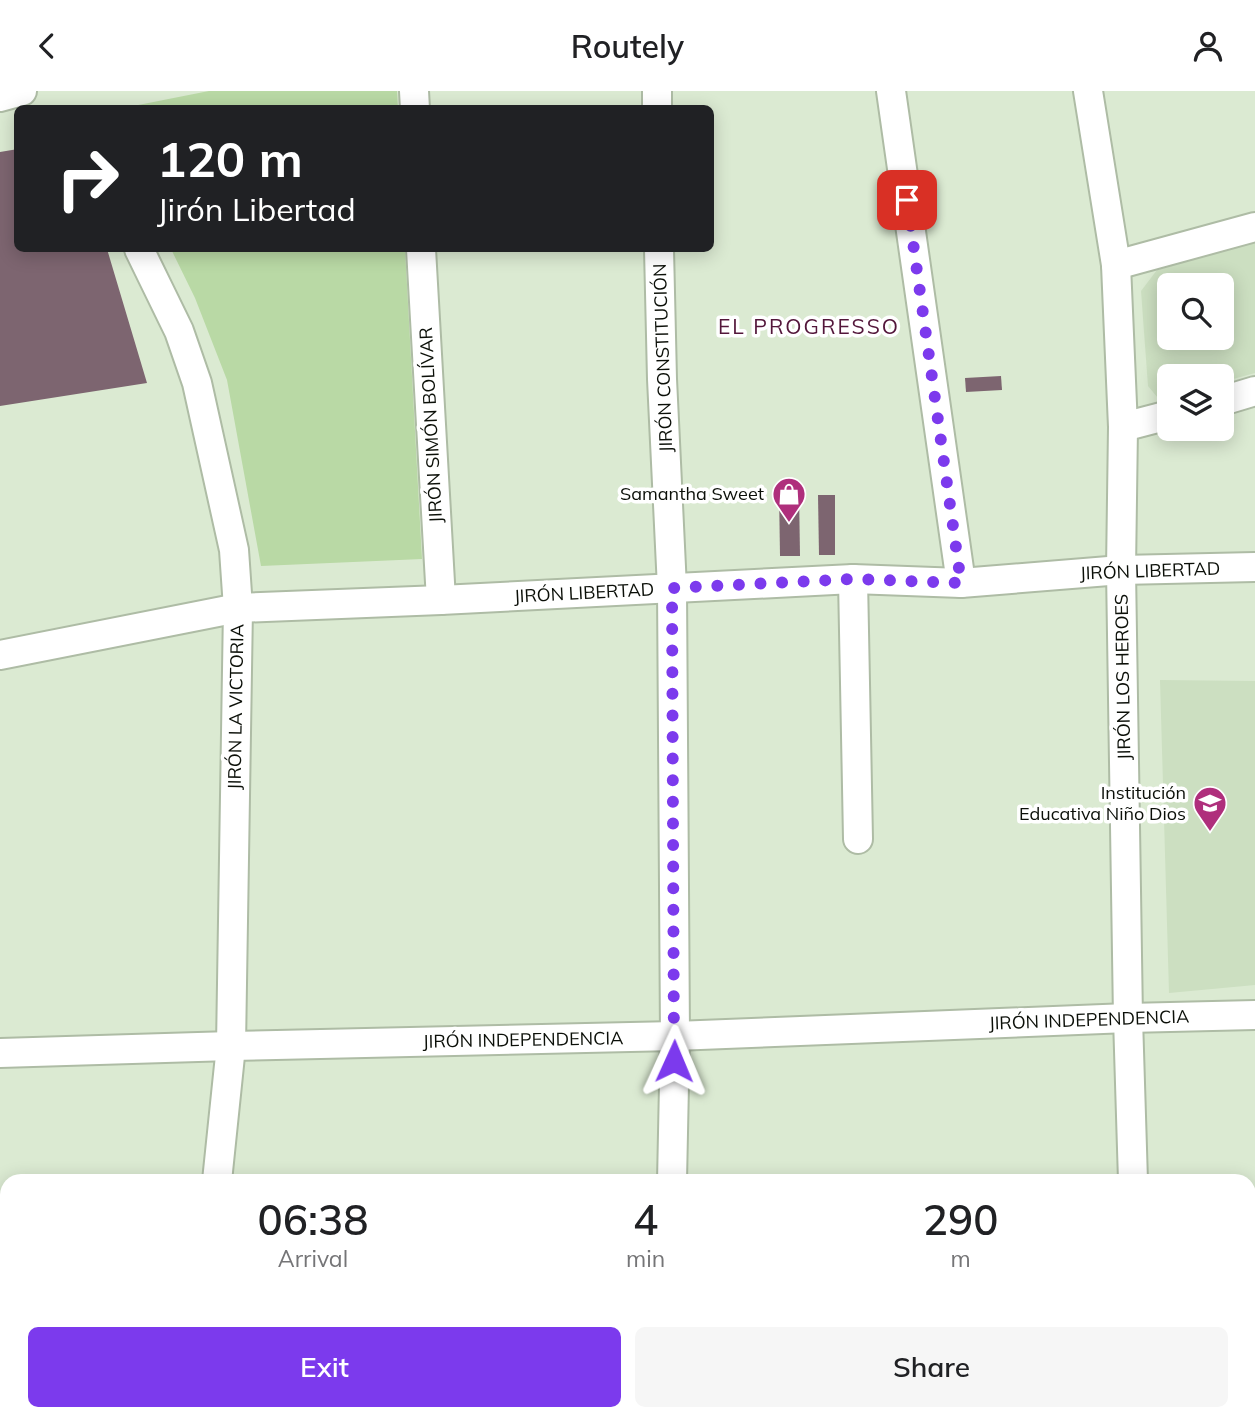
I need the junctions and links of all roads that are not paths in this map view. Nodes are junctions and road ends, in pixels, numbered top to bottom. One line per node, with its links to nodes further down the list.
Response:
1 (22, 91): 4 (street)
2 (891, 91): 17 (street)
3 (1088, 91): 9 (street, JIRÓN LOS HEROES)
4 (0, 97)
5 (1255, 227): 9 (street)
6 (140, 252): 20 (street, JIRÓN LA VICTORIA)
7 (421, 252): 19 (street, JIRÓN SIMÓN BOLÍVAR)
8 (659, 252): 18 (street, JIRÓN CONSTITUCIÓN)
9 (1116, 265): 13 (street, JIRÓN LOS HEROES)
10 (1255, 391): 11 (street)
11 (1234, 397)
12 (1157, 418): 13 (street)
13 (1123, 427): 15 (street, JIRÓN LOS HEROES)
14 (1255, 567): 15 (street, JIRÓN LIBERTAD)
15 (1121, 570): 17 (street, JIRÓN LIBERTAD); 24 (street, JIRÓN LOS HEROES)
16 (853, 579): 17 (street, JIRÓN LIBERTAD); 18 (street, JIRÓN LIBERTAD); 22 (street)
17 (961, 583)
18 (672, 588): 19 (street, JIRÓN LIBERTAD); 25 (street, JIRÓN CONSTITUCIÓN)
19 (441, 600): 20 (street, JIRÓN LIBERTAD)
20 (238, 608): 21 (street, JIRÓN LIBERTAD); 26 (street, JIRÓN LA VICTORIA)
21 (0, 655)
22 (858, 839)
23 (1255, 1014): 24 (street, JIRÓN INDEPENDENCIA)
24 (1128, 1018): 25 (street, JIRÓN INDEPENDENCIA); 30 (street, JIRÓN LOS HEROES)
25 (675, 1036): 26 (street, JIRÓN INDEPENDENCIA); 29 (street, JIRÓN CONSTITUCIÓN)
26 (231, 1046): 27 (street, JIRÓN INDEPENDENCIA); 28 (street, JIRÓN LA VICTORIA)
27 (0, 1053)
28 (218, 1174)
29 (672, 1174)
30 (1133, 1174)

